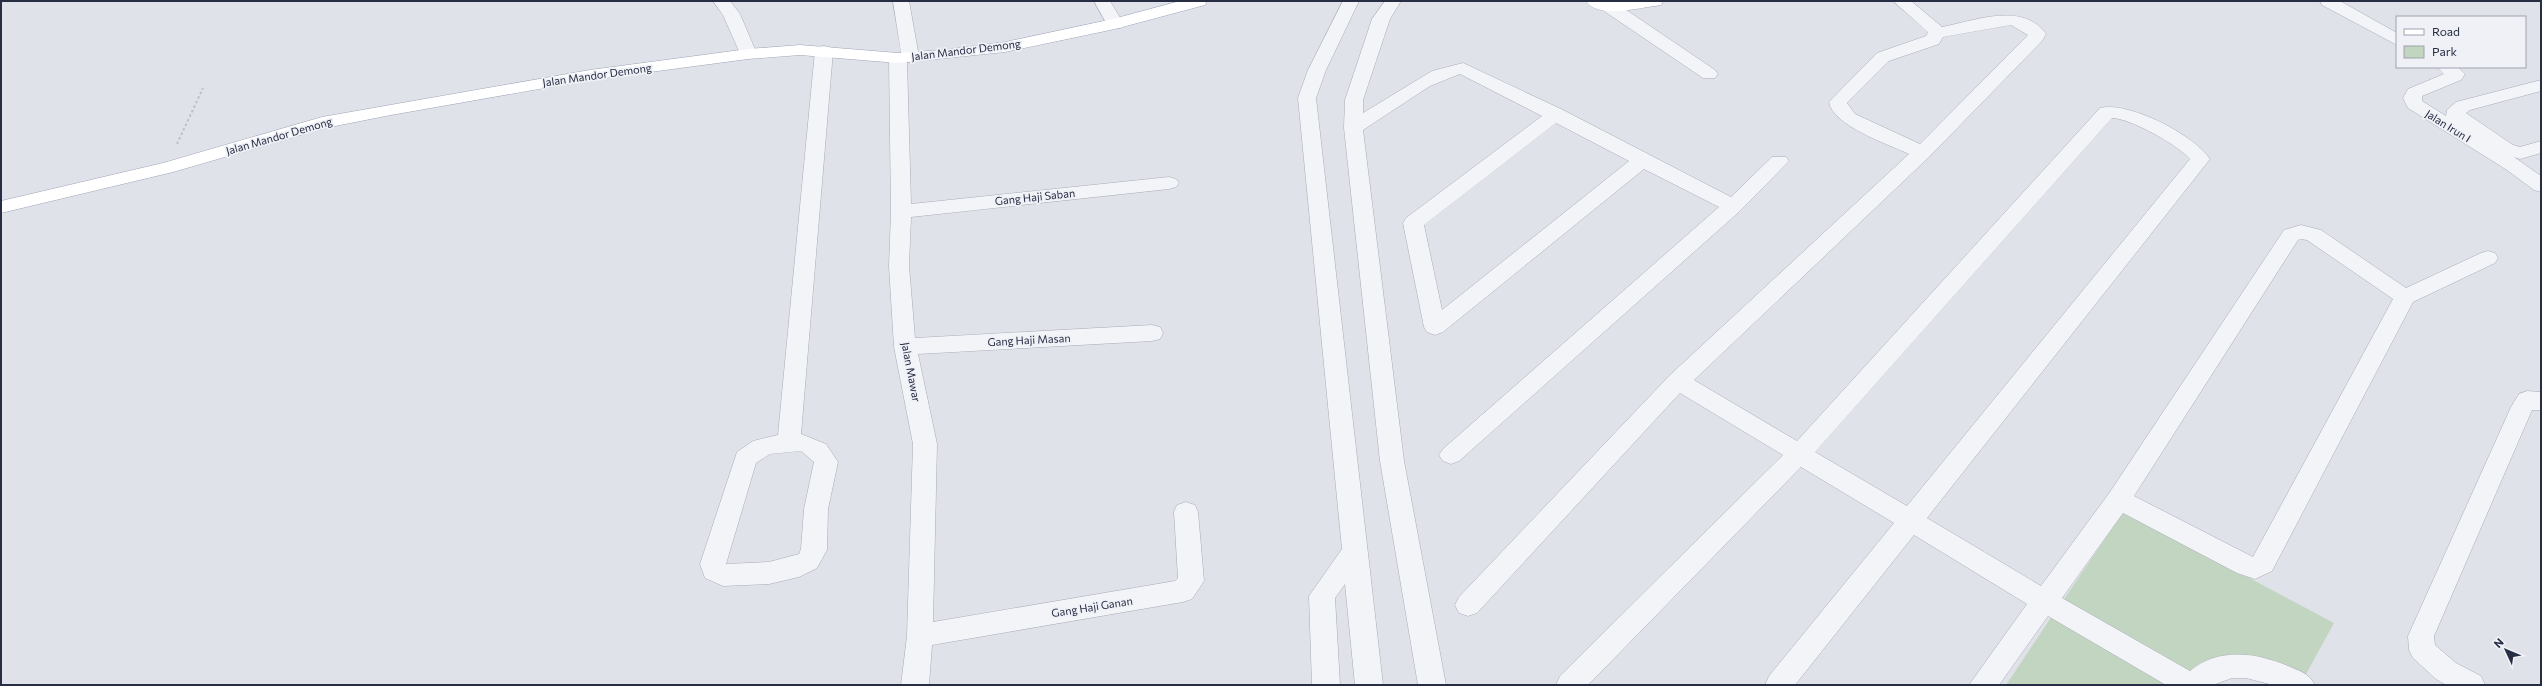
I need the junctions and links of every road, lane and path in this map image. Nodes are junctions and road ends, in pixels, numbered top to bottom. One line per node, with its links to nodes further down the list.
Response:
1 (721, 1): 15 (street)
2 (901, 1): 16 (street, Jalan Mawar)
3 (1102, 1): 11 (street)
4 (1199, 1): 11 (main road, Jalan Mandor Demong)
5 (1393, 1): 10 (street)
6 (1655, 1): 9 (main road)
7 (1901, 1): 12 (street)
8 (2328, 1): 13 (street)
9 (1602, 4): 18 (street)
10 (1360, 13): 22 (street); 45 (street)
11 (1116, 24): 16 (main road, Jalan Mandor Demong)
12 (1937, 33): 24 (street); 24 (street)
13 (2396, 39)
14 (824, 51): 15 (main road, Jalan Mandor Demong); 16 (main road, Jalan Mandor Demong); 39 (street)
15 (748, 54): 27 (main road, Jalan Mandor Demong)
16 (904, 58): 32 (street, Jalan Mawar)
17 (2447, 68): 29 (street, Jalan Irun I)
18 (1709, 74)
19 (2541, 85): 23 (street)
20 (202, 88): 27 (path)
21 (1556, 114): 22 (street); 25 (street); 25 (street)
22 (1353, 128): 52 (street)
23 (2541, 147)
24 (1922, 153): 37 (street)
25 (1644, 159): 30 (street)
26 (1779, 161): 30 (street)
27 (166, 168): 31 (main road, Jalan Mandor Demong)
28 (1169, 183): 32 (street, Gang Haji Saban)
29 (2539, 183)
30 (1733, 206): 41 (street)
31 (1, 207)
32 (901, 212): 36 (street, Jalan Mawar)
33 (2488, 258): 34 (street)
34 (2405, 297): 42 (street); 42 (street)
35 (1152, 332): 36 (street, Gang Haji Masan)
36 (905, 347): 48 (street, Jalan Mawar)
37 (1678, 381): 40 (street); 47 (street)
38 (2541, 402): 59 (street)
39 (789, 442): 39 (street)
40 (1800, 454): 44 (street); 44 (street); 53 (street)
41 (1451, 455)
42 (2119, 499): 46 (street)
43 (1186, 512): 48 (street, Gang Haji Ganan)
44 (1912, 521): 46 (street); 54 (street)
45 (1355, 550): 50 (street); 51 (street)
46 (2043, 600): 55 (street); 56 (street)
47 (1468, 605)
48 (920, 636): 49 (street, Jalan Mawar)
49 (915, 685)
50 (1326, 685)
51 (1369, 685)
52 (1432, 685)
53 (1570, 685)
54 (1778, 685)
55 (1983, 685)
56 (2190, 685)
57 (2193, 685): 58 (street)
58 (2301, 685)
59 (2471, 685)

